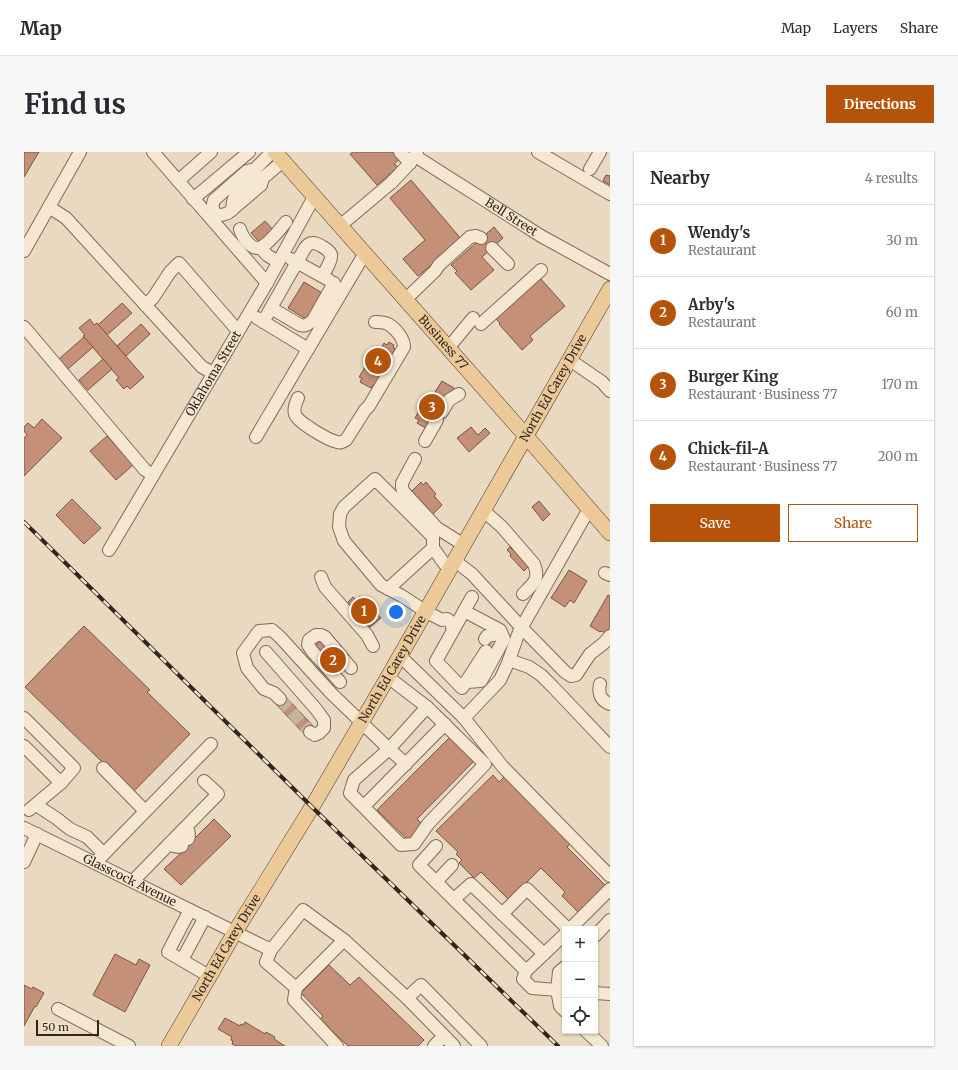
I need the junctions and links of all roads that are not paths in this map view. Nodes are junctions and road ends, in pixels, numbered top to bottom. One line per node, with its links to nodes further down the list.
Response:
1 (80, 152): 16 (street)
2 (152, 152): 12 (street)
3 (211, 152): 12 (street)
4 (249, 152): 15 (street)
5 (400, 152): 9 (street, Bell Street)
6 (538, 152): 13 (street)
7 (600, 152): 10 (street)
8 (276, 155): 11 (street); 14 (main road, Business 77)
9 (414, 157): 18 (street); 29 (street, Bell Street)
10 (590, 169)
11 (259, 173): 11 (street)
12 (178, 181): 15 (street)
13 (610, 194)
14 (314, 197): 18 (main road, Business 77); 25 (street, Oklahoma Street)
15 (193, 199): 31 (street)
16 (49, 207): 23 (street); 35 (street)
17 (286, 222): 21 (street)
18 (341, 226): 24 (main road, Business 77)
19 (240, 228): 21 (street)
20 (482, 238): 34 (street)
21 (261, 248): 25 (street)
22 (492, 248): 27 (street)
23 (24, 251)
24 (366, 254): 32 (street); 34 (main road, Business 77)
25 (280, 258): 26 (street); 31 (street, Oklahoma Street)
26 (297, 262): 30 (street); 30 (street); 36 (street)
27 (508, 264)
28 (541, 270): 42 (street)
29 (610, 274)
30 (322, 276): 32 (street)
31 (266, 283): 37 (street, Oklahoma Street)
32 (339, 286): 36 (street); 43 (street)
33 (610, 289): 44 (main road, North Ed Carey Drive)
34 (406, 299): 42 (main road, Business 77)
35 (145, 305): 41 (street); 45 (street)
36 (271, 308): 38 (street)
37 (249, 314): 38 (street); 41 (street, Oklahoma Street)
38 (263, 322): 43 (street)
39 (375, 322): 48 (street)
40 (24, 327): 53 (street)
41 (238, 331): 45 (street, Oklahoma Street)
42 (448, 348): 49 (main road, Business 77)
43 (308, 349): 50 (street)
44 (570, 360): 46 (street); 49 (main road, North Ed Carey Drive)
45 (213, 373): 53 (street, Oklahoma Street)
46 (610, 391)
47 (459, 394): 51 (street)
48 (298, 398)
49 (526, 436): 54 (main road, Business 77); 55 (main road, North Ed Carey Drive)
50 (256, 437)
51 (425, 441)
52 (415, 459): 57 (street)
53 (153, 475): 59 (street, Oklahoma Street)
54 (589, 509): 56 (main road, Business 77); 68 (street)
55 (484, 511): 57 (main road, North Ed Carey Drive); 63 (street)
56 (610, 533)
57 (464, 545): 60 (main road, North Ed Carey Drive)
58 (433, 548): 60 (street); 62 (street); 62 (street)
59 (109, 550)
60 (452, 565): 65 (main road, North Ed Carey Drive); 68 (street)
61 (321, 577): 72 (street)
62 (388, 589): 65 (street)
63 (523, 594)
64 (472, 597): 66 (street)
65 (425, 611): 67 (street); 74 (main road, North Ed Carey Drive)
66 (464, 611): 67 (street); 71 (street)
67 (449, 625): 82 (street)
68 (522, 628): 75 (street); 77 (street)
69 (610, 628): 77 (street)
70 (610, 636): 77 (street)
71 (490, 643): 80 (street); 80 (street)
72 (373, 646)
73 (266, 652): 79 (street)
74 (400, 656): 78 (main road, North Ed Carey Drive); 82 (street)
75 (509, 660): 89 (street); 95 (street)
76 (351, 668): 81 (street)
77 (565, 672)
78 (388, 677): 86 (street); 90 (main road, North Ed Carey Drive)
79 (290, 679): 84 (street); 87 (street)
80 (467, 681): 82 (street)
81 (340, 682)
82 (442, 682): 89 (street)
83 (600, 684): 85 (street)
84 (331, 693): 87 (street); 90 (street)
85 (610, 704)
86 (427, 707): 91 (street); 96 (street)
87 (316, 709): 92 (street)
88 (24, 718): 100 (street)
89 (464, 718): 113 (street)
90 (361, 723): 96 (street); 125 (main road, North Ed Carey Drive)
91 (445, 724): 97 (street); 101 (street)
92 (310, 732)
93 (211, 744): 103 (street)
94 (24, 746): 100 (street)
95 (610, 747)
96 (389, 748): 97 (street); 101 (street)
97 (406, 764): 101 (street)
98 (103, 768): 103 (street)
99 (204, 781): 104 (street)
100 (61, 783): 102 (street)
101 (364, 806)
102 (28, 810): 109 (street)
103 (145, 811): 109 (street)
104 (186, 827): 107 (street); 107 (street)
105 (24, 828): 106 (street, Glasscock Avenue)
106 (37, 834): 110 (street); 111 (street, Glasscock Avenue)
107 (169, 844): 114 (street)
108 (436, 846): 115 (street)
109 (104, 854): 111 (street)
110 (24, 862)
111 (95, 863): 114 (street, Glasscock Avenue)
112 (452, 864): 115 (street)
113 (610, 876)
114 (133, 881): 118 (street, Glasscock Avenue)
115 (436, 882): 117 (street)
116 (610, 889): 123 (street)
117 (454, 899): 119 (street); 133 (street)
118 (190, 910): 120 (street, Glasscock Avenue); 124 (street)
119 (502, 914): 122 (street); 131 (street)
120 (205, 917): 125 (street, Glasscock Avenue); 127 (street)
121 (610, 920): 126 (street)
122 (566, 926)
123 (572, 926)
124 (181, 928): 127 (street); 132 (street)
125 (235, 932): 130 (street, Glasscock Avenue); 135 (main road, North Ed Carey Drive)
126 (598, 933)
127 (195, 935): 132 (street)
128 (562, 937): 131 (street)
129 (344, 940): 130 (street); 136 (street); 140 (street)
130 (271, 950): 136 (street)
131 (544, 954): 133 (street)
132 (182, 960): 135 (street)
133 (526, 970): 137 (street)
134 (562, 970): 137 (street)
135 (209, 976): 145 (main road, North Ed Carey Drive)
136 (296, 988): 147 (street)
137 (561, 990): 141 (street)
138 (598, 993): 139 (street)
139 (610, 994)
140 (407, 998): 144 (street); 150 (street)
141 (562, 1008)
142 (58, 1009): 146 (street)
143 (589, 1034): 151 (street)
144 (444, 1036): 148 (street); 149 (street)
145 (172, 1045)
146 (129, 1046)
147 (337, 1046)
148 (434, 1046)
149 (454, 1046)
150 (481, 1046)
151 (602, 1046)

